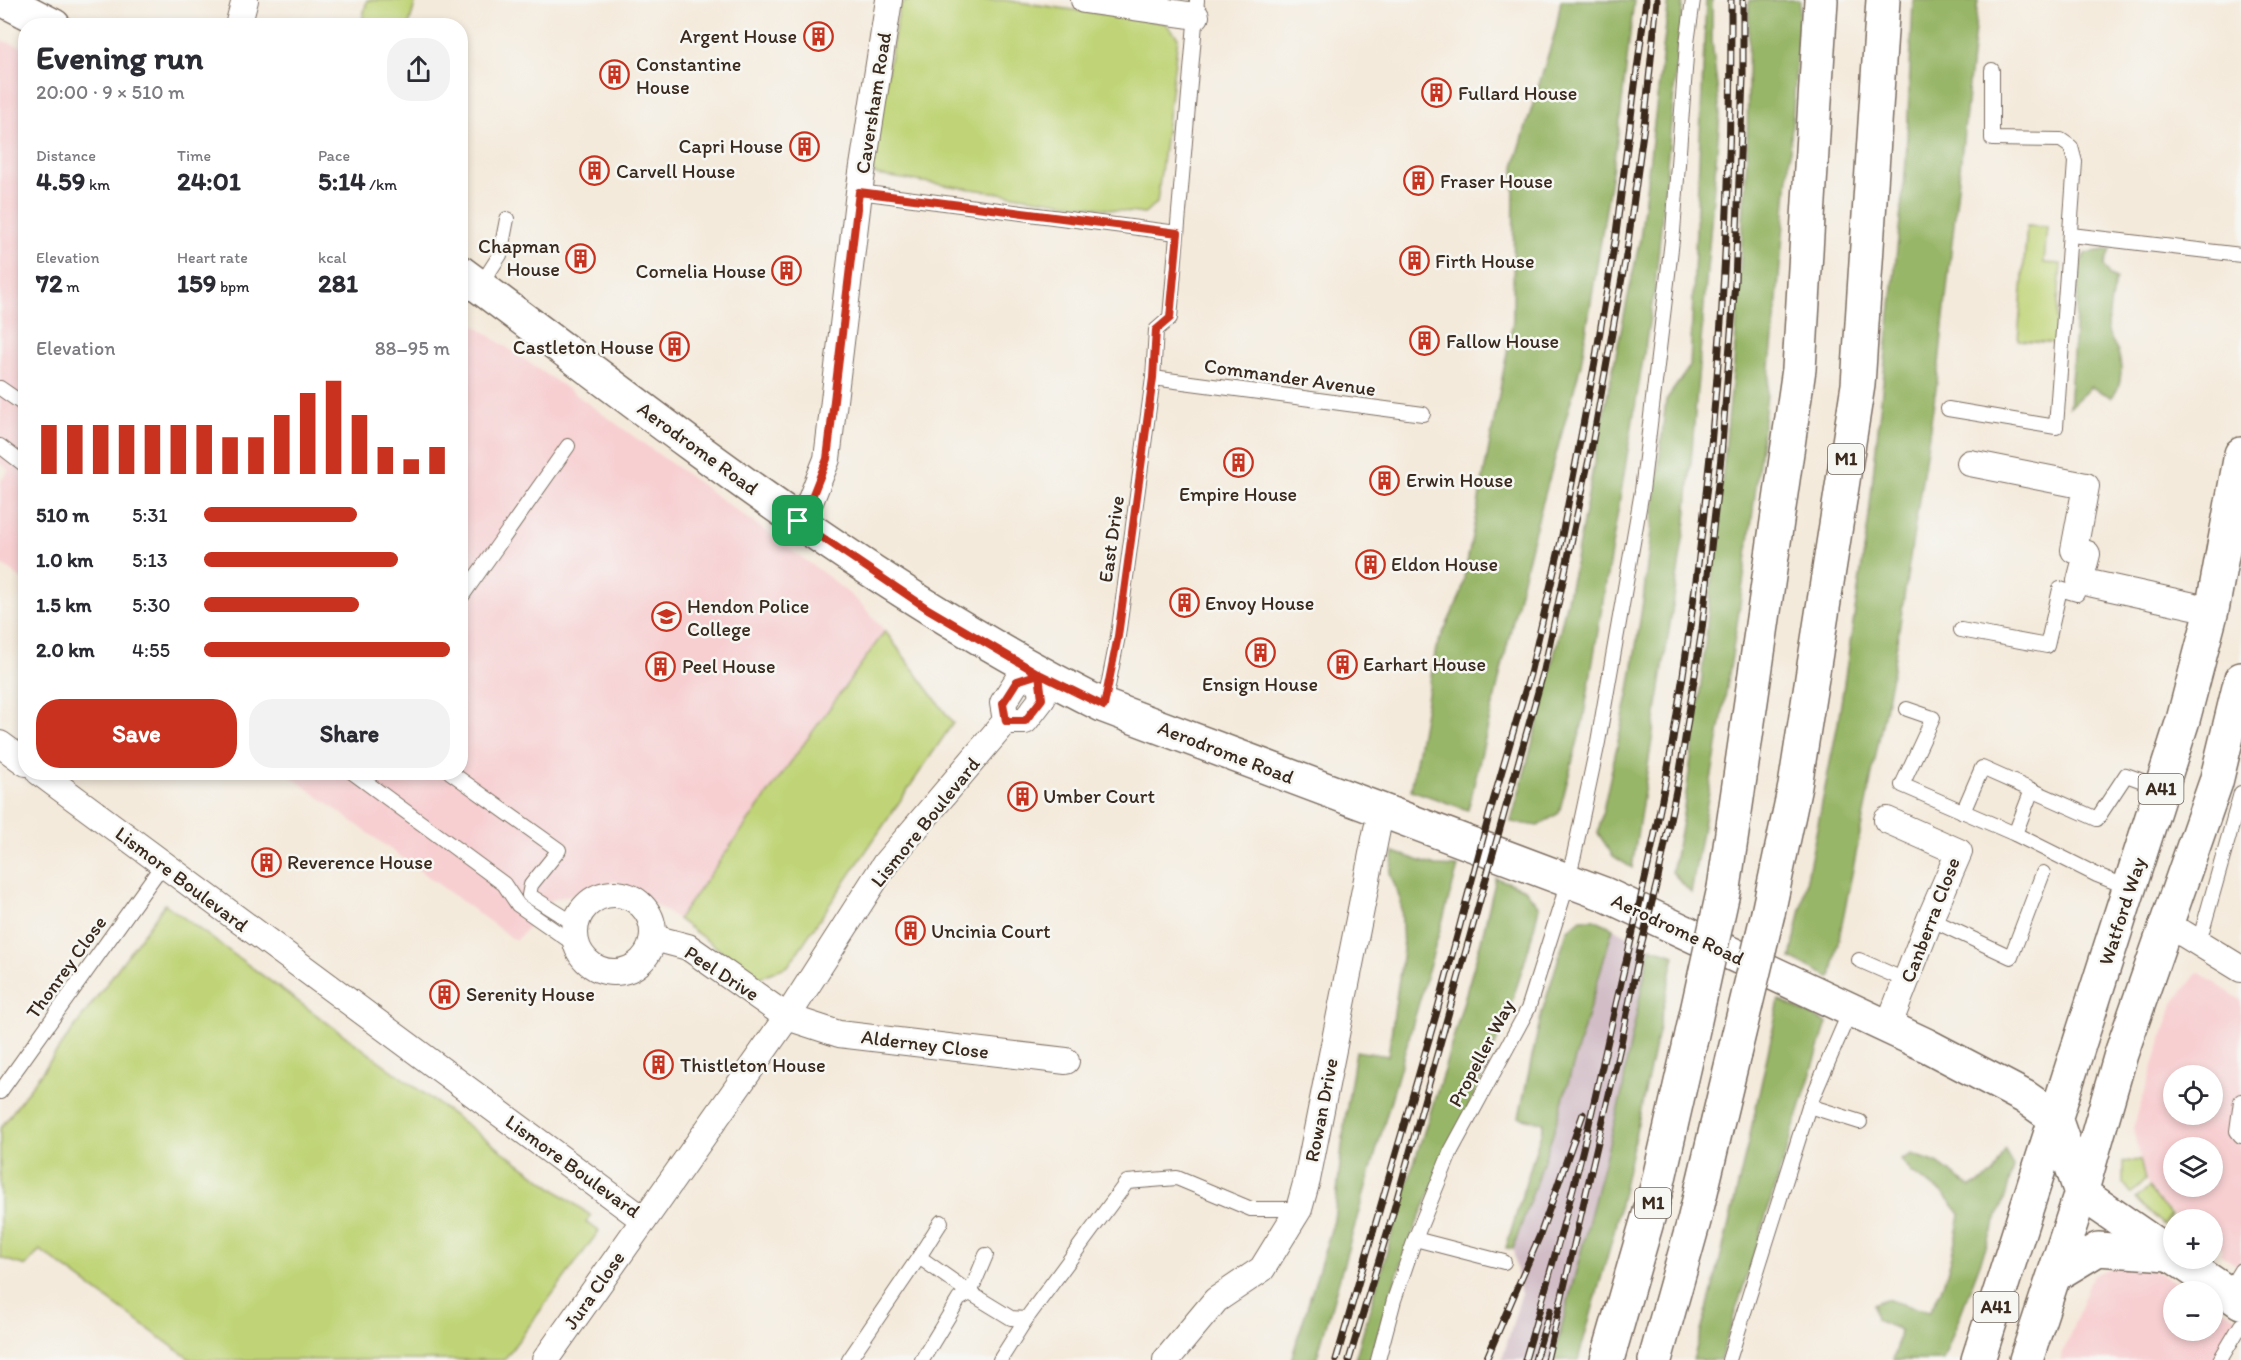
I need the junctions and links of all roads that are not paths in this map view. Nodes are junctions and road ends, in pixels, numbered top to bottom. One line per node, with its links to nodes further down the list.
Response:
1 (4, 0): 9 (main road)
2 (245, 0): 10 (street)
3 (889, 0): 12 (street, Caversham Road)
4 (1084, 0): 8 (street)
5 (1693, 0): 51 (lane, Propeller Way)
6 (1821, 0): 95 (main road, M1, bridge)
7 (1882, 0): 96 (main road, M1, bridge)
8 (1196, 8): 14 (lane, East Drive)
9 (39, 18)
10 (240, 18)
11 (1992, 70): 15 (lane)
12 (859, 192): 14 (lane); 28 (street, Caversham Road)
13 (507, 219): 17 (lane)
14 (1178, 233): 18 (lane, East Drive)
15 (2071, 235): 16 (lane); 21 (lane)
16 (2241, 255)
17 (470, 279): 28 (main road, Aerodrome Road)
18 (1153, 378): 22 (lane, Commander Avenue); 35 (lane, East Drive)
19 (0, 388): 20 (lane)
20 (18, 400)
21 (1948, 408)
22 (1423, 414)
23 (0, 446): 26 (lane)
24 (568, 446): 30 (lane)
25 (2241, 454): 31 (main road, Watford Way / A41)
26 (18, 460)
27 (1970, 463): 29 (street)
28 (798, 521): 33 (main road, Aerodrome Road)
29 (2080, 580): 31 (street); 32 (lane)
30 (468, 588)
31 (2212, 610): 42 (main road, Watford Way / A41)
32 (1961, 630)
33 (1039, 674): 35 (main road, Aerodrome Road); 62 (street, Lismore Boulevard)
34 (2239, 695): 54 (main road, A41)
35 (1104, 706): 45 (main road, Aerodrome Road)
36 (1907, 709): 46 (lane)
37 (0, 744): 38 (street)
38 (18, 757)
39 (50, 780): 49 (street, Lismore Boulevard)
40 (363, 780): 55 (lane)
41 (461, 780): 55 (lane)
42 (2162, 788): 43 (lane); 52 (main road, Watford Way / A41)
43 (2032, 790): 46 (lane); 48 (lane)
44 (2241, 793): 57 (lane)
45 (1383, 811): 51 (main road, Aerodrome Road); 73 (street, Rowan Drive)
46 (1963, 812): 48 (lane)
47 (1887, 820): 53 (street, Canberra Close)
48 (2015, 834): 52 (lane)
49 (163, 864): 66 (lane, Thonrey Close); 74 (street, Lismore Boulevard)
50 (2043, 873): 53 (lane)
51 (1568, 880): 61 (main road, Aerodrome Road); 76 (lane, Propeller Way)
52 (2130, 888): 69 (main road, Watford Way / A41)
53 (1929, 920): 60 (street, Canberra Close)
54 (2164, 927): 57 (street); 64 (main road, A41)
55 (576, 935): 56 (street); 56 (street)
56 (654, 938): 62 (street, Peel Drive)
57 (2199, 942): 59 (street)
58 (1859, 960): 60 (lane)
59 (2241, 969)
60 (1907, 981): 63 (street, Canberra Close)
61 (1850, 1011): 63 (main road, Aerodrome Road); 68 (lane)
62 (787, 1017): 65 (street, Alderney Close); 74 (street, Lismore Boulevard)
63 (1888, 1027): 69 (main road, Aerodrome Road)
64 (2121, 1054): 69 (main road, A41); 72 (main road, A41)
65 (1066, 1061)
66 (0, 1092)
67 (2241, 1101): 71 (lane)
68 (1809, 1106): 70 (lane); 97 (lane)
69 (2055, 1118): 72 (main road); 78 (main road, Watford Way / A41)
70 (1860, 1122)
71 (2241, 1136)
72 (2081, 1192): 77 (main road); 78 (main road, A41); 84 (main road, A41)
73 (1299, 1209): 87 (lane); 93 (street, Rowan Drive)
74 (644, 1220): 89 (street, Jura Close)
75 (941, 1222): 81 (lane)
76 (1415, 1239): 82 (lane); 94 (lane, Propeller Way)
77 (2163, 1250)
78 (2013, 1254): 98 (main road, Watford Way / A41)
79 (986, 1255): 86 (lane)
80 (2163, 1256): 84 (main road)
81 (919, 1257): 86 (lane); 90 (lane)
82 (1504, 1262)
83 (2197, 1269): 85 (main road)
84 (2055, 1275): 99 (main road, A41)
85 (2236, 1288)
86 (970, 1293): 87 (lane); 91 (lane)
87 (1026, 1319): 92 (lane)
88 (2241, 1325): 100 (lane)
89 (545, 1360)
90 (849, 1360)
91 (922, 1360)
92 (1000, 1360)
93 (1166, 1360)
94 (1378, 1360)
95 (1607, 1360)
96 (1655, 1360)
97 (1729, 1360)
98 (1978, 1360)
99 (2025, 1360)
100 (2220, 1360)

